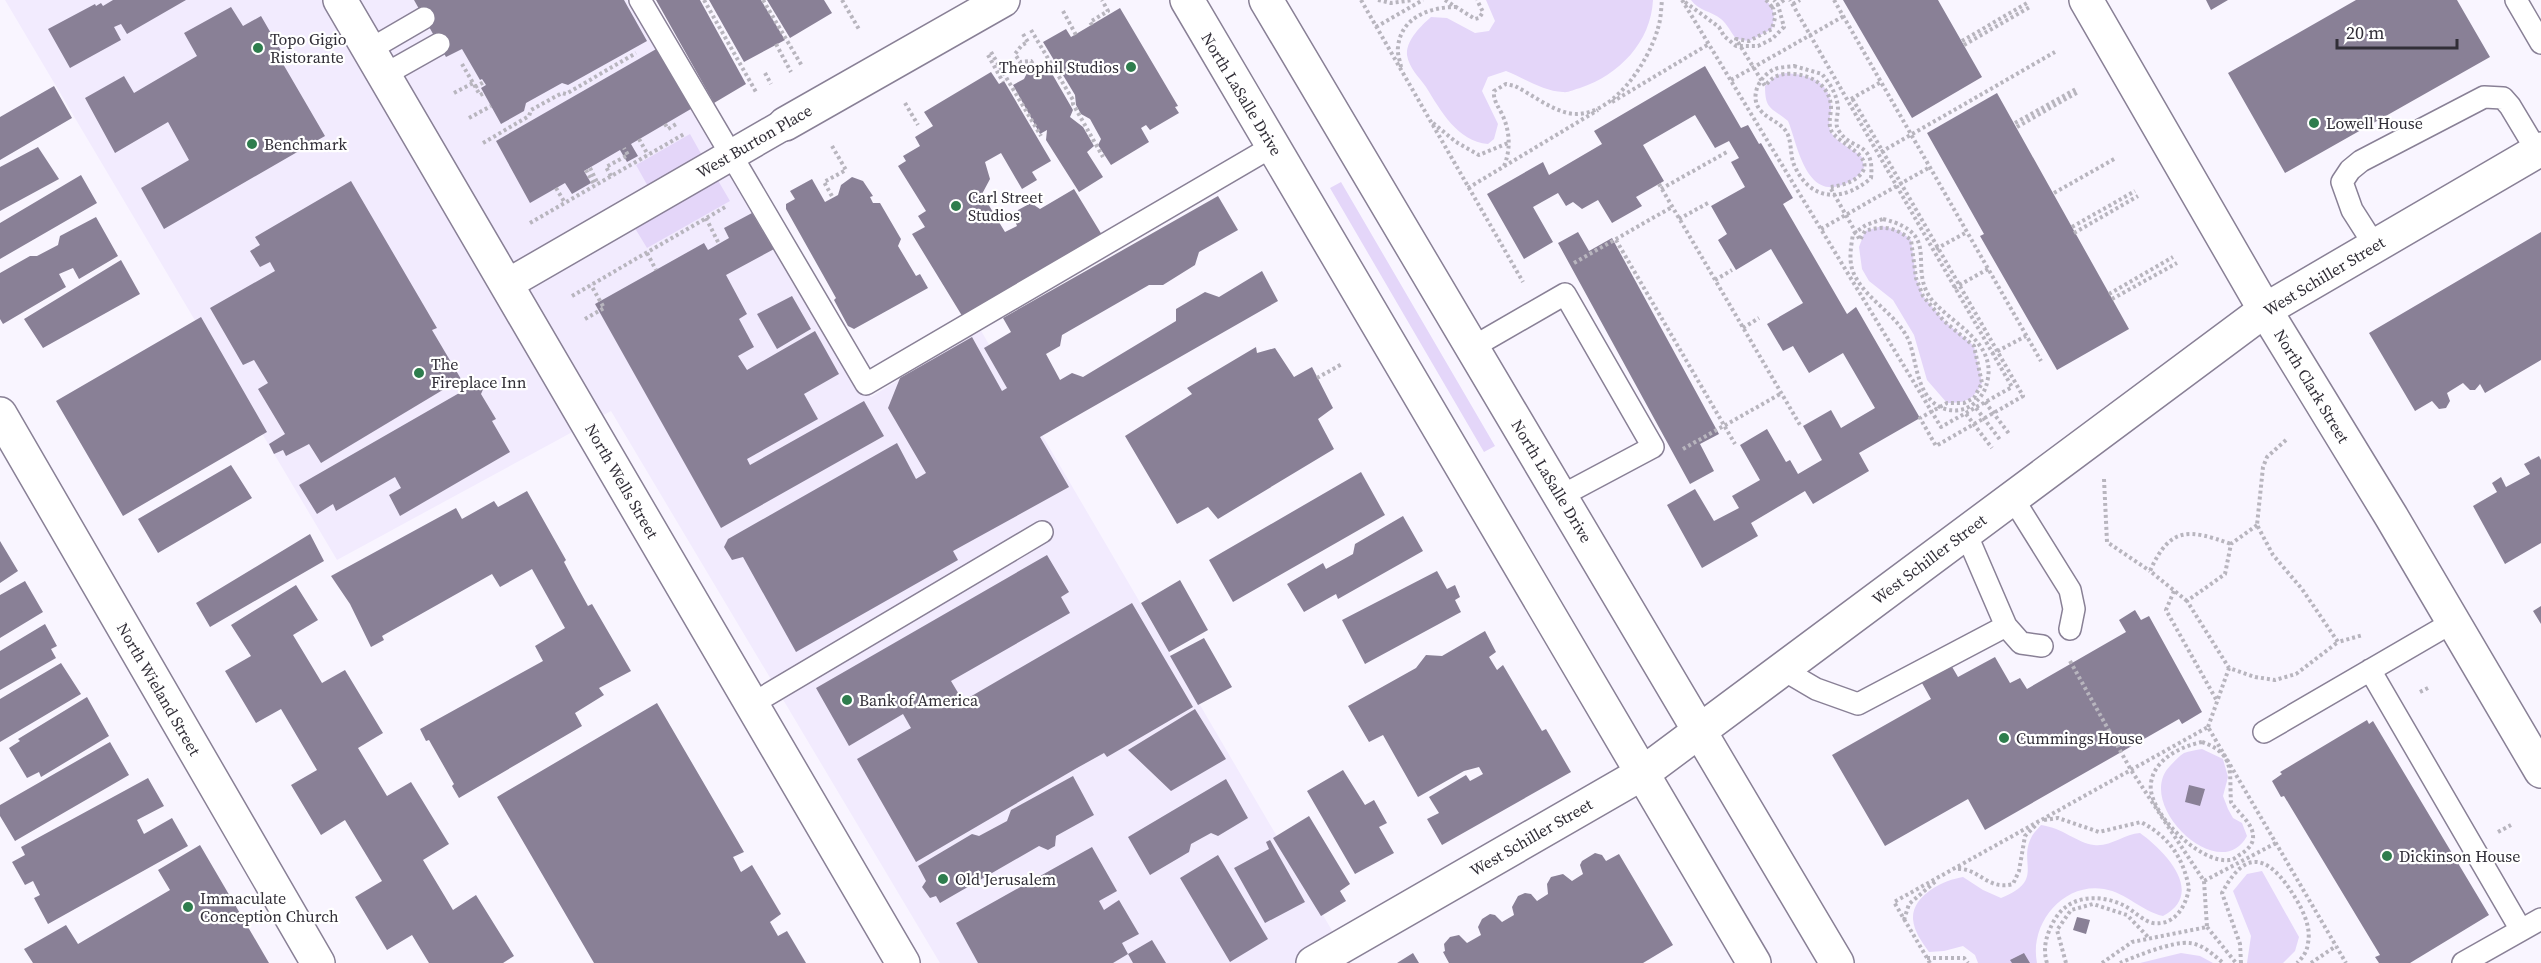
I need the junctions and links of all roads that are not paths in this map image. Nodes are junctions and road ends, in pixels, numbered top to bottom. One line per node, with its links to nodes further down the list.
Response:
1 (340, 0): 11 (street, North Wells Street)
2 (640, 0): 15 (lane)
3 (1003, 0): 12 (street, West Burton Place)
4 (1187, 0): 13 (street, North LaSalle Drive)
5 (1266, 0): 19 (street, North LaSalle Drive)
6 (2086, 0): 18 (street, North Clark Street)
7 (2516, 0): 9 (lane)
8 (424, 18): 11 (lane)
9 (2541, 43)
10 (439, 44): 11 (lane)
11 (377, 63): 17 (street, North Wells Street)
12 (785, 123): 15 (street, West Burton Place)
13 (1273, 146): 15 (lane); 35 (street, North LaSalle Drive)
14 (2539, 150): 16 (street, West Schiller Street); 16 (lane)
15 (731, 155): 17 (street, West Burton Place)
16 (2375, 246): 18 (street, West Schiller Street)
17 (506, 285): 31 (street, North Wells Street)
18 (2265, 310): 22 (street, West Schiller Street); 25 (street, North Clark Street)
19 (1473, 347): 21 (street, North LaSalle Drive); 21 (lane)
20 (0, 414): 39 (street, North Wieland Street)
21 (1561, 496): 32 (street, North LaSalle Drive)
22 (2012, 497): 23 (street, West Schiller Street); 27 (lane)
23 (1965, 531): 26 (lane); 29 (street, West Schiller Street)
24 (1042, 532): 31 (lane)
25 (2453, 622): 30 (lane); 34 (street, North Clark Street)
26 (2006, 626): 28 (lane); 29 (lane)
27 (2070, 629)
28 (2042, 646)
29 (1782, 669): 32 (street, West Schiller Street)
30 (2370, 670): 33 (lane); 37 (lane)
31 (752, 704): 40 (street, North Wells Street)
32 (1700, 730): 35 (street, West Schiller Street); 42 (street, North LaSalle Drive)
33 (2264, 732)
34 (2541, 771)
35 (1643, 773): 38 (street, West Schiller Street); 41 (street, North LaSalle Drive)
36 (2541, 919): 37 (lane)
37 (2521, 930): 43 (lane)
38 (1330, 959)
39 (318, 963)
40 (903, 963)
41 (1754, 963)
42 (1838, 963)
43 (2463, 963)

